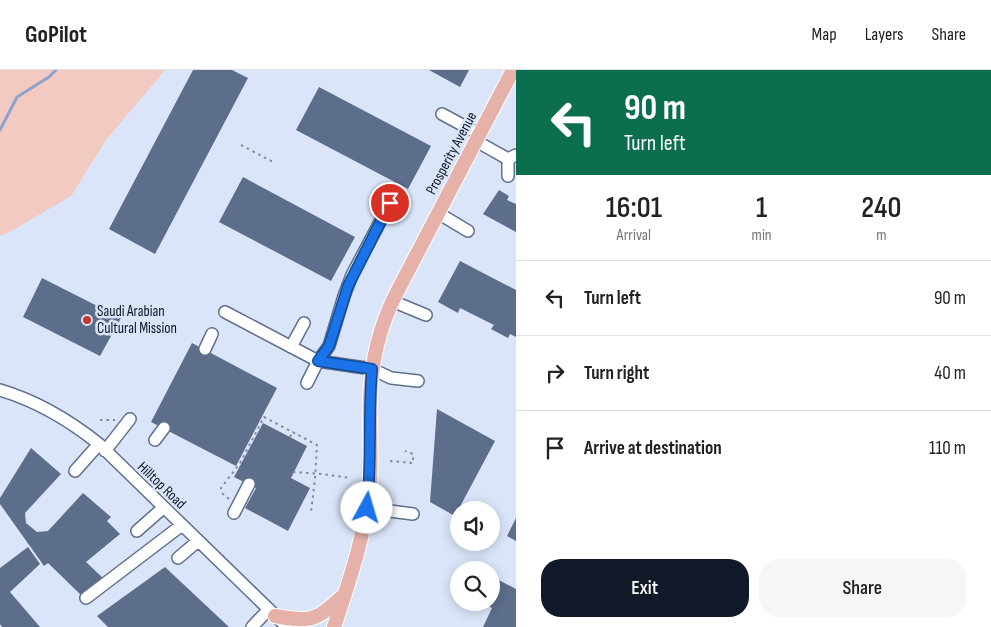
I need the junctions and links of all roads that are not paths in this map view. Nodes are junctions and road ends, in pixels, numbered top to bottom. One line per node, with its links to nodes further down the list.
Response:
1 (514, 70): 3 (main road, Prosperity Avenue)
2 (442, 114): 3 (street)
3 (477, 138): 4 (street); 7 (main road, Prosperity Avenue)
4 (512, 157): 5 (street)
5 (508, 176)
6 (390, 203): 16 (street)
7 (438, 212): 8 (street); 9 (main road, Prosperity Avenue)
8 (468, 231)
9 (392, 301): 11 (street); 17 (main road, Prosperity Avenue)
10 (224, 312): 14 (street)
11 (426, 315)
12 (304, 323): 14 (street)
13 (212, 334): 15 (street)
14 (291, 347): 16 (street)
15 (204, 350)
16 (318, 361): 17 (street); 19 (street)
17 (372, 369): 18 (street); 28 (main road, Prosperity Avenue)
18 (418, 381)
19 (307, 383)
20 (0, 390): 24 (street, Hilltop Road)
21 (130, 419): 24 (street)
22 (164, 428): 23 (street)
23 (155, 440)
24 (102, 448): 25 (street); 27 (street, Hilltop Road)
25 (75, 471)
26 (249, 484): 29 (street)
27 (164, 508): 31 (street, Hilltop Road); 32 (street)
28 (367, 508): 30 (street); 35 (main road, Prosperity Avenue)
29 (236, 510)
30 (413, 514)
31 (182, 525): 33 (street, Hilltop Road); 36 (street)
32 (137, 531)
33 (198, 541): 34 (street); 37 (street, Hilltop Road)
34 (178, 558)
35 (345, 594): 37 (main road); 40 (main road, Prosperity Avenue)
36 (86, 598)
37 (272, 612): 38 (street); 39 (street, Hilltop Road)
38 (252, 627)
39 (287, 627)
40 (334, 627)

